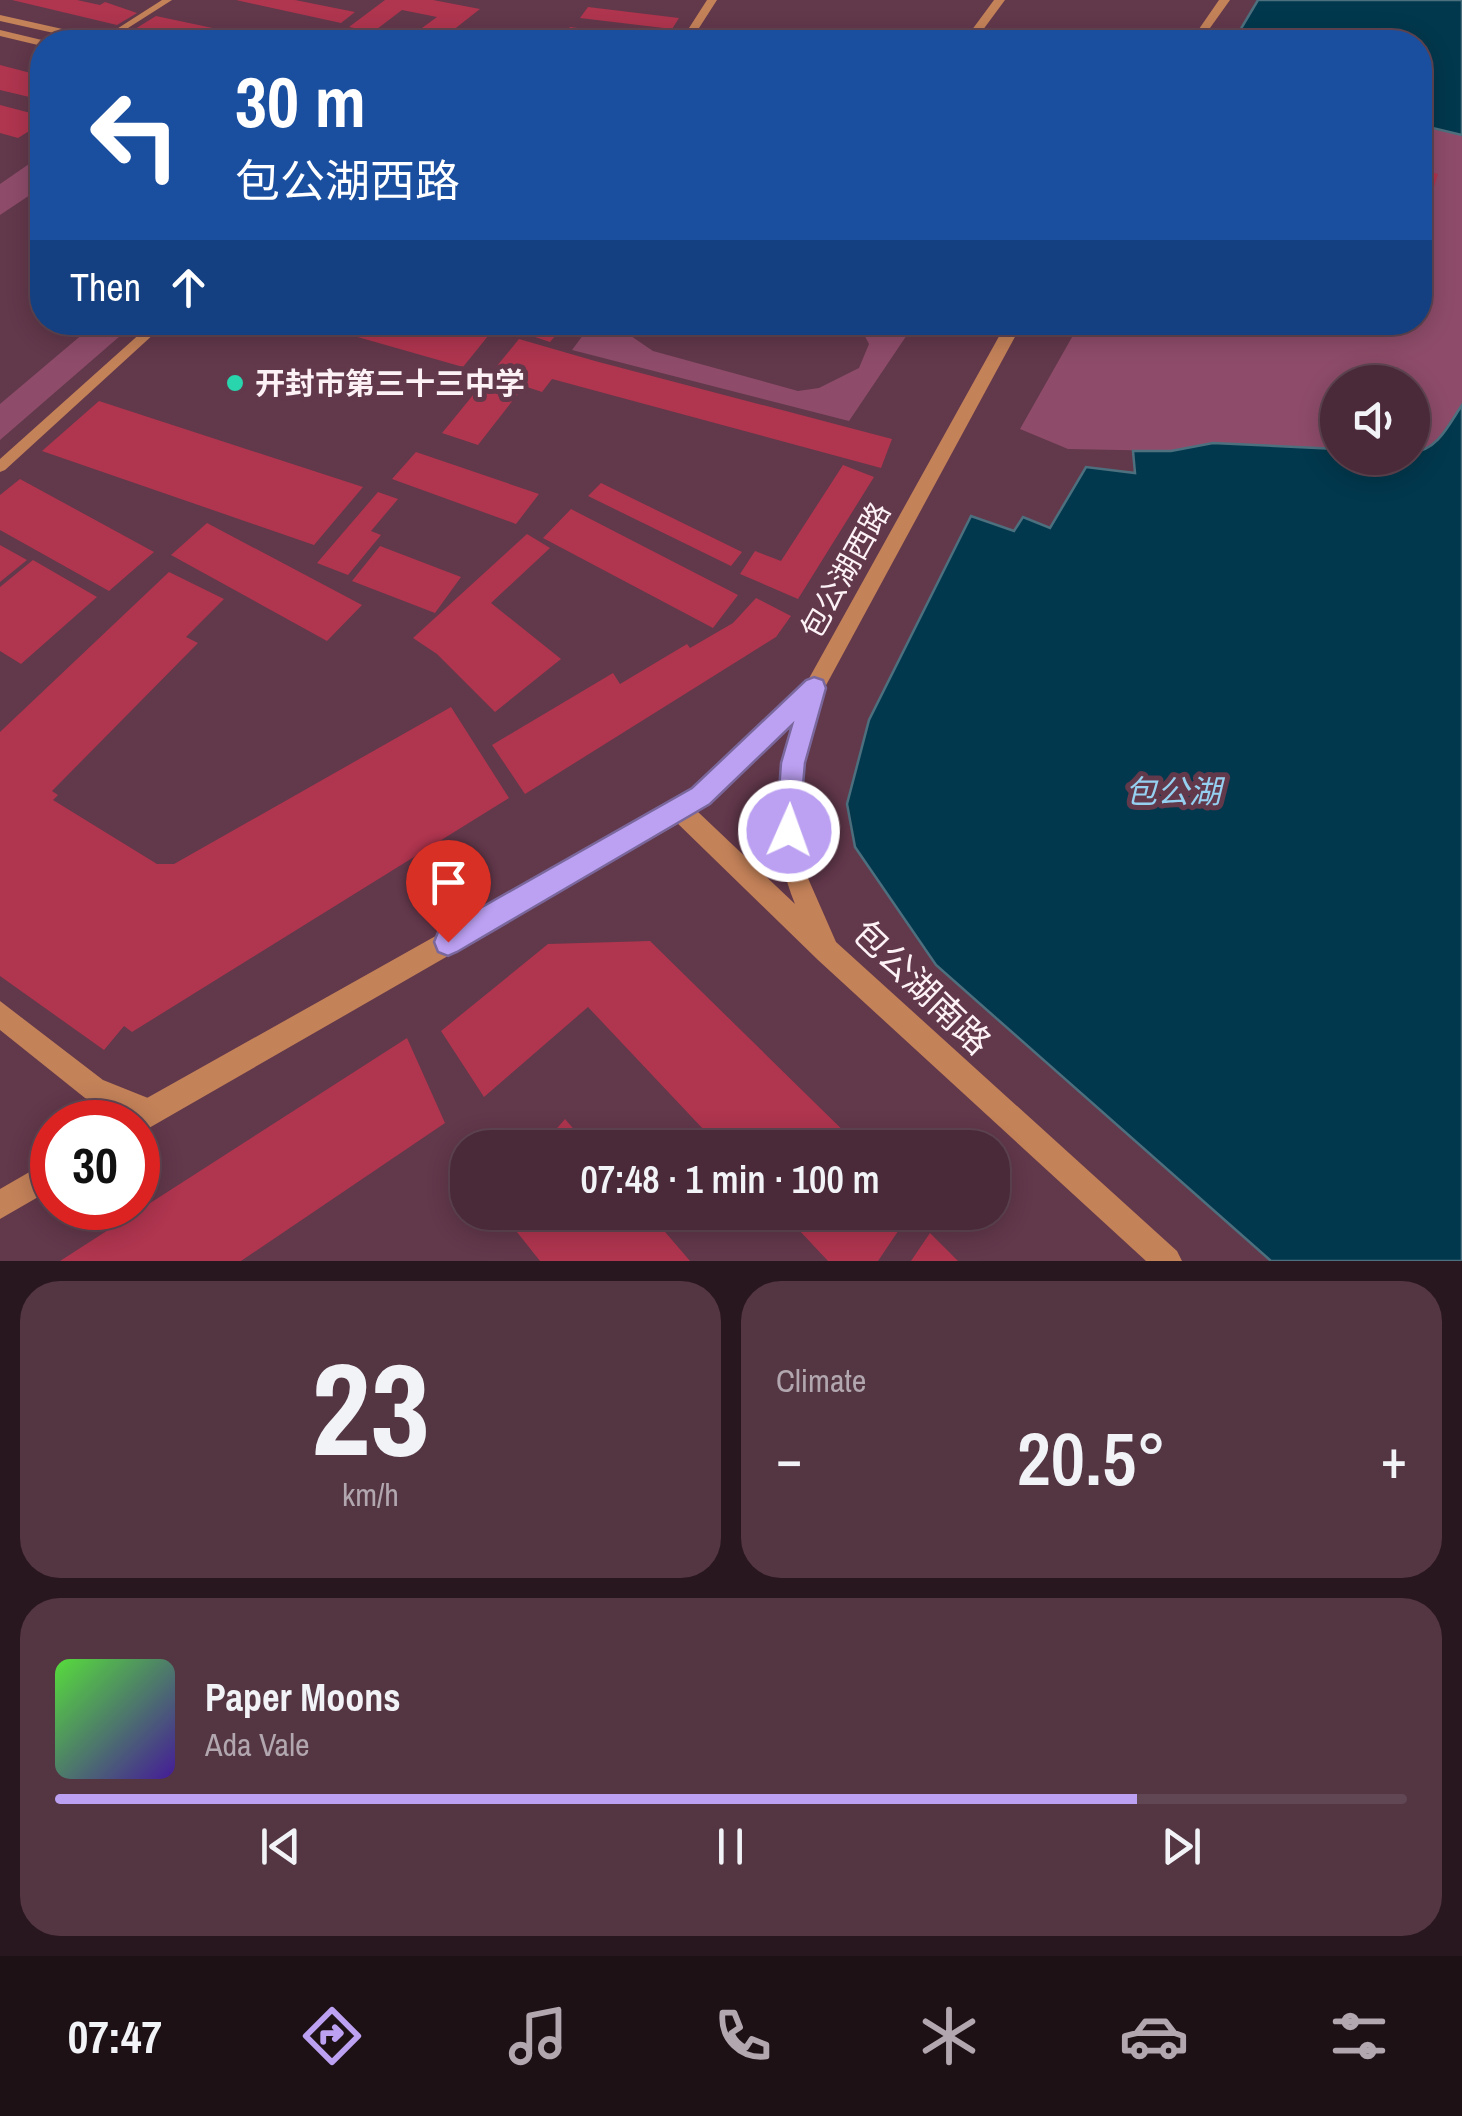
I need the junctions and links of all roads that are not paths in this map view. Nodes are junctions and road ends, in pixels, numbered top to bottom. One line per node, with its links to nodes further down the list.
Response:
1 (168, 0): 7 (lane)
2 (712, 0): 8 (street)
3 (1000, 0): 9 (street)
4 (1225, 0): 10 (street)
5 (0, 18): 6 (street)
6 (52, 30)
7 (122, 30)
8 (693, 30)
9 (977, 30)
10 (1204, 30)
11 (0, 33): 12 (street)
12 (30, 41)
13 (147, 335): 15 (lane)
14 (1007, 335): 16 (street, 包公湖西路)
15 (0, 467)
16 (814, 688): 17 (street, 包公湖西路); 18 (street, 包公湖南路)
17 (680, 810): 18 (street); 21 (street, 包公湖西路)
18 (827, 950): 24 (street, 包公湖南路)
19 (0, 1014): 20 (street)
20 (111, 1100)
21 (160, 1107)
22 (30, 1186): 23 (street)
23 (0, 1206)
24 (1167, 1261)

